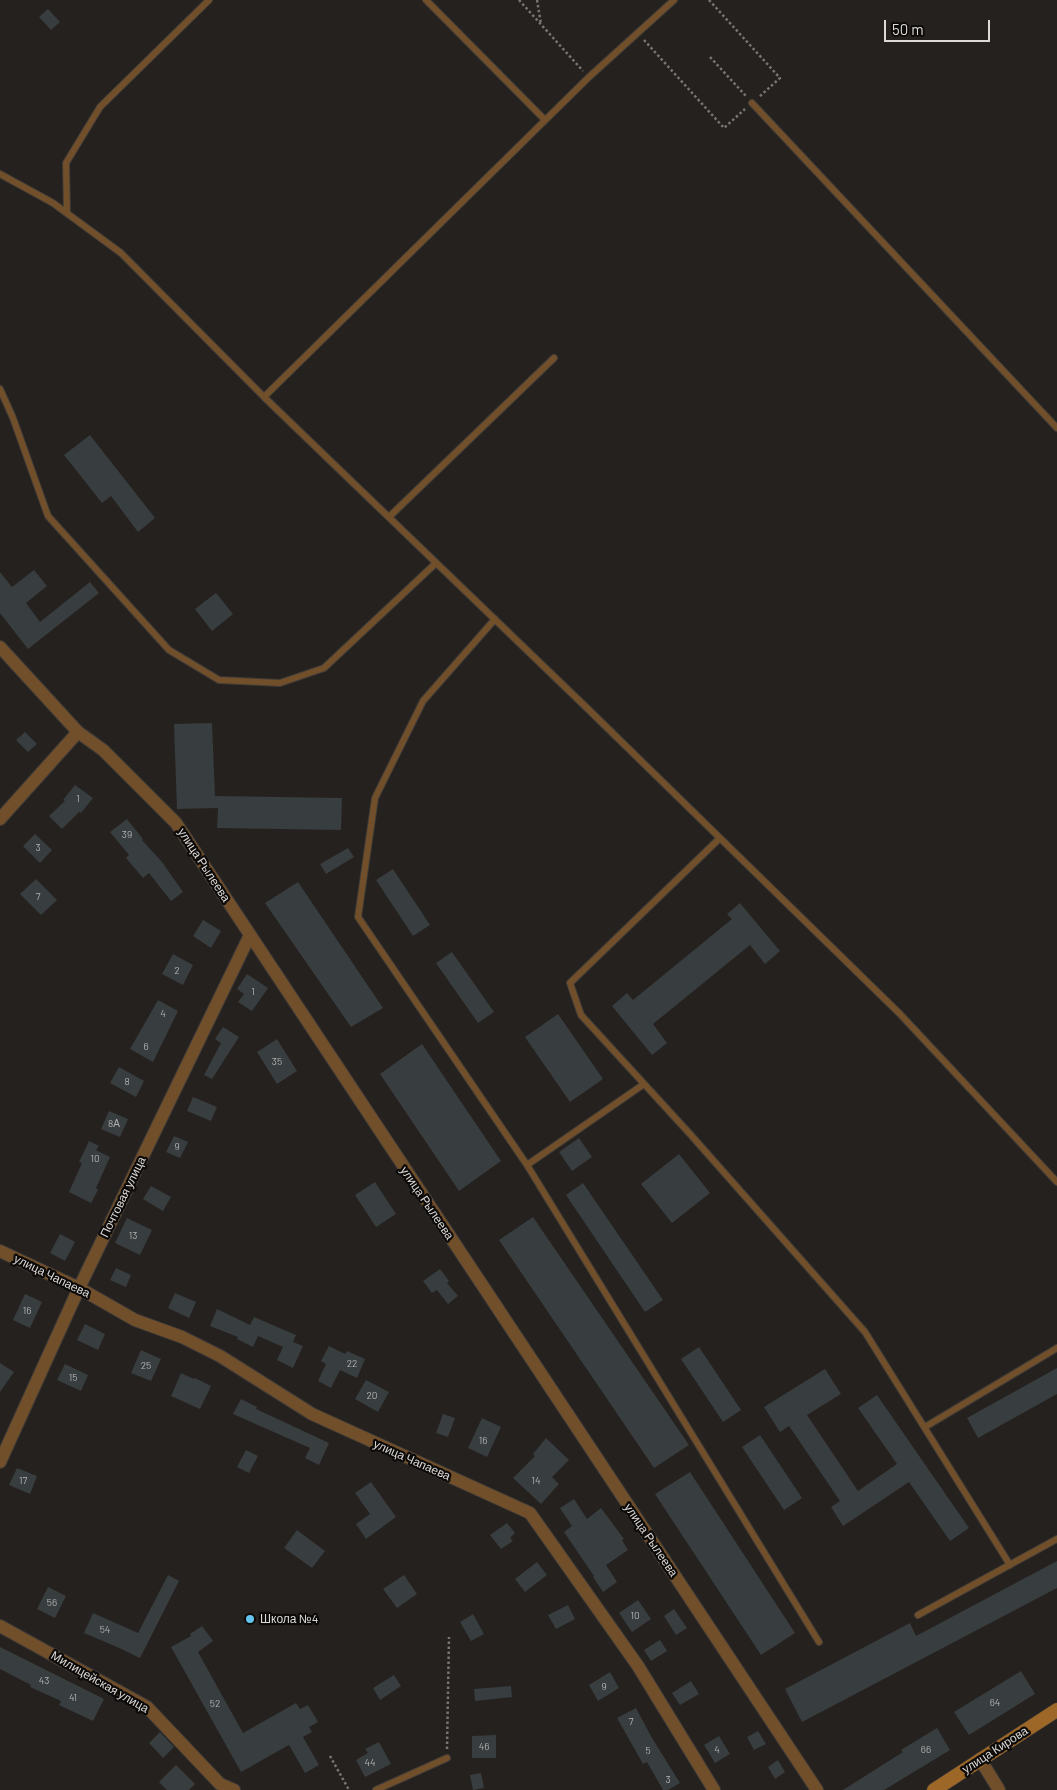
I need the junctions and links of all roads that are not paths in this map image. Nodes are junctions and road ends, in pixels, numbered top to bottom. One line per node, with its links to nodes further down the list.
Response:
1 (208, 0): 7 (lane)
2 (426, 0): 5 (lane)
3 (674, 0): 5 (lane)
4 (752, 103): 11 (lane)
5 (545, 120): 10 (lane)
6 (0, 174): 7 (lane)
7 (67, 213): 10 (lane)
8 (554, 358): 12 (lane)
9 (0, 389): 13 (lane)
10 (264, 397): 12 (lane)
11 (1057, 428)
12 (389, 517): 13 (lane)
13 (436, 563): 14 (lane)
14 (494, 619): 18 (lane); 21 (lane)
15 (0, 647): 16 (street, улица Рылеева)
16 (78, 732): 17 (street); 19 (street, улица Рылеева)
17 (0, 819)
18 (720, 838): 20 (lane); 22 (lane)
19 (250, 935): 24 (street, Почтовая улица); 39 (street, улица Рылеева)
20 (644, 1084): 21 (lane); 26 (lane)
21 (527, 1166): 32 (lane)
22 (1057, 1182)
23 (0, 1251): 24 (street, улица Чапаева)
24 (79, 1288): 27 (street, Почтовая улица); 38 (street, улица Чапаева)
25 (1057, 1348): 26 (lane)
26 (925, 1427): 29 (lane)
27 (0, 1462)
28 (1057, 1539): 29 (lane)
29 (1010, 1565): 30 (lane)
30 (918, 1614)
31 (0, 1626): 36 (street, Милицейская улица)
32 (820, 1642)
33 (1057, 1710): 35 (main road, улица Кирова)
34 (447, 1758): 37 (lane)
35 (980, 1759): 40 (main road, улица Кирова); 41 (street)
36 (234, 1790)
37 (376, 1790)
38 (714, 1790)
39 (817, 1790)
40 (934, 1790)
41 (999, 1790)

